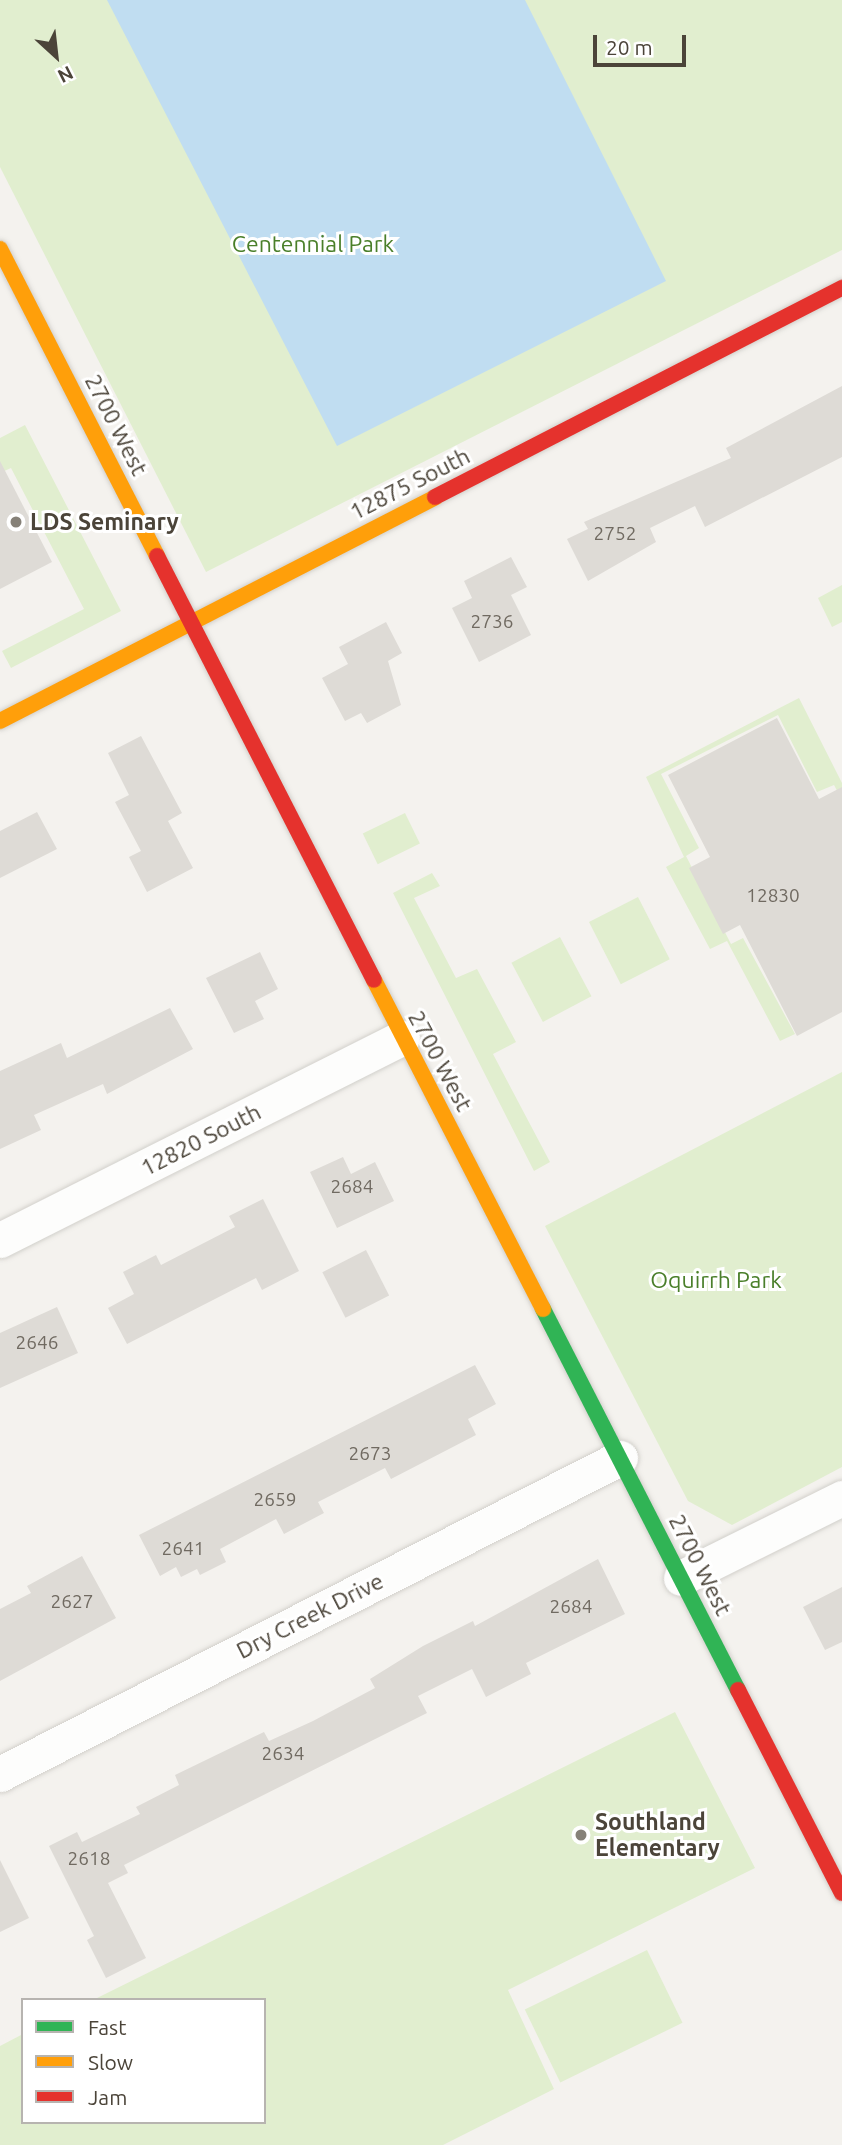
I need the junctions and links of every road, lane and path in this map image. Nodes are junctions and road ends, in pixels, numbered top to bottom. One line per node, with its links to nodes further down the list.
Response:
1 (0, 249): 3 (main road, 2700 West)
2 (842, 289): 3 (main road, 12875 South)
3 (191, 624): 4 (main road, 12875 South); 5 (main road, 2700 West)
4 (0, 721)
5 (402, 1038): 6 (street, 12820 South); 7 (main road, 2700 West)
6 (0, 1240)
7 (620, 1458): 9 (main road, 2700 West); 10 (street, Dry Creek Drive)
8 (842, 1498): 9 (street)
9 (681, 1578): 11 (main road, 2700 West)
10 (0, 1774)
11 (842, 1894)

